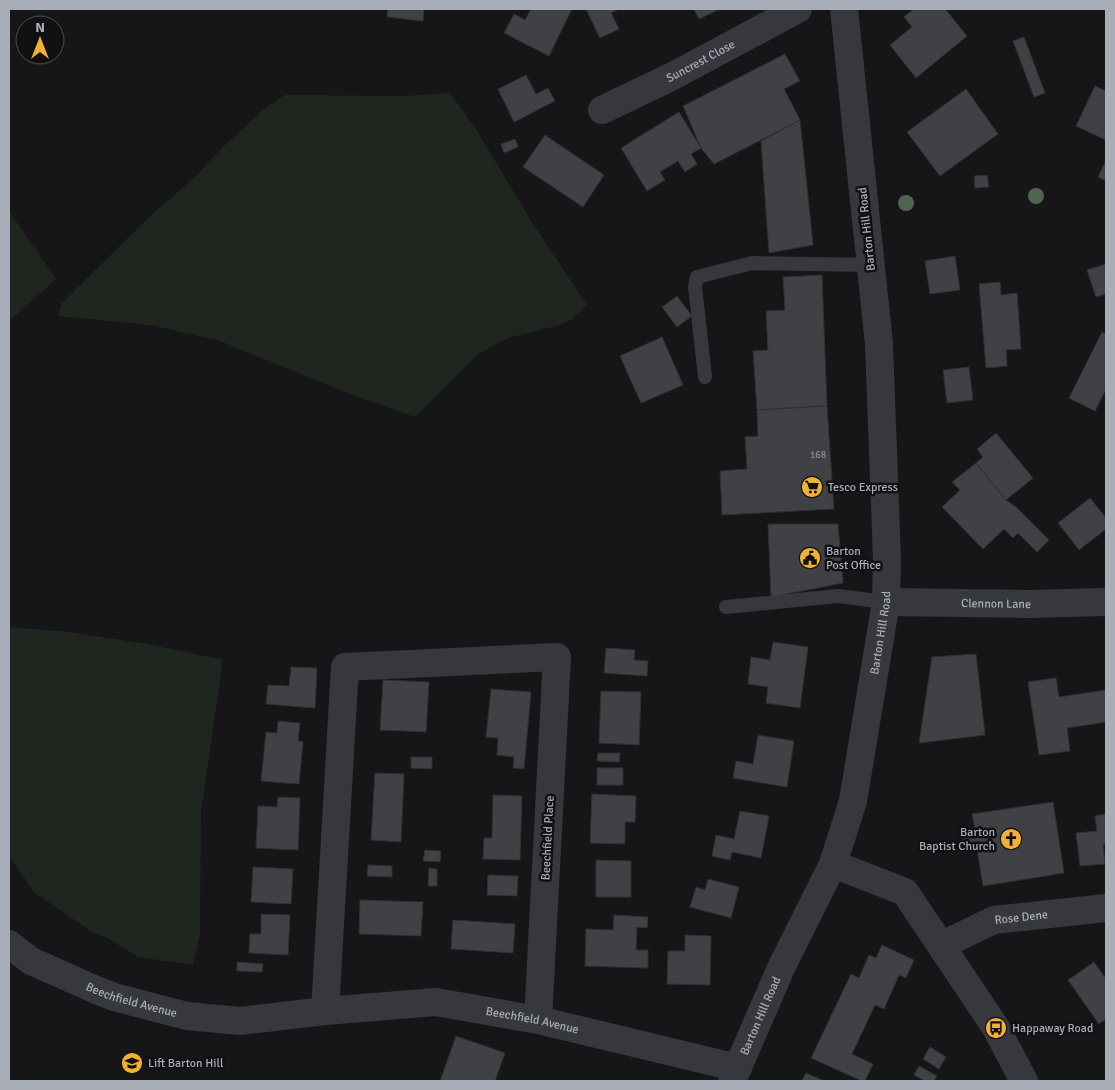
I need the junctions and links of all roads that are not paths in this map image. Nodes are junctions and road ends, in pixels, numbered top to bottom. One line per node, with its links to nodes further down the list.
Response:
1 (798, 9): 3 (street, Suncrest Close)
2 (844, 9): 4 (street, Barton Hill Road)
3 (602, 110)
4 (871, 265): 5 (lane); 7 (street, Barton Hill Road)
5 (705, 377)
6 (1104, 600): 7 (street, Clennon Lane)
7 (886, 602): 8 (lane); 9 (street, Barton Hill Road)
8 (726, 607)
9 (833, 864): 12 (street); 15 (street, Barton Hill Road)
10 (1106, 908): 12 (street, Rose Dene)
11 (9, 944): 13 (street, Beechfield Avenue)
12 (942, 946): 16 (street)
13 (325, 1011): 14 (street, Beechfield Avenue); 14 (street, Beechfield Place)
14 (538, 1020): 15 (street, Beechfield Avenue)
15 (735, 1075)
16 (1024, 1081)

